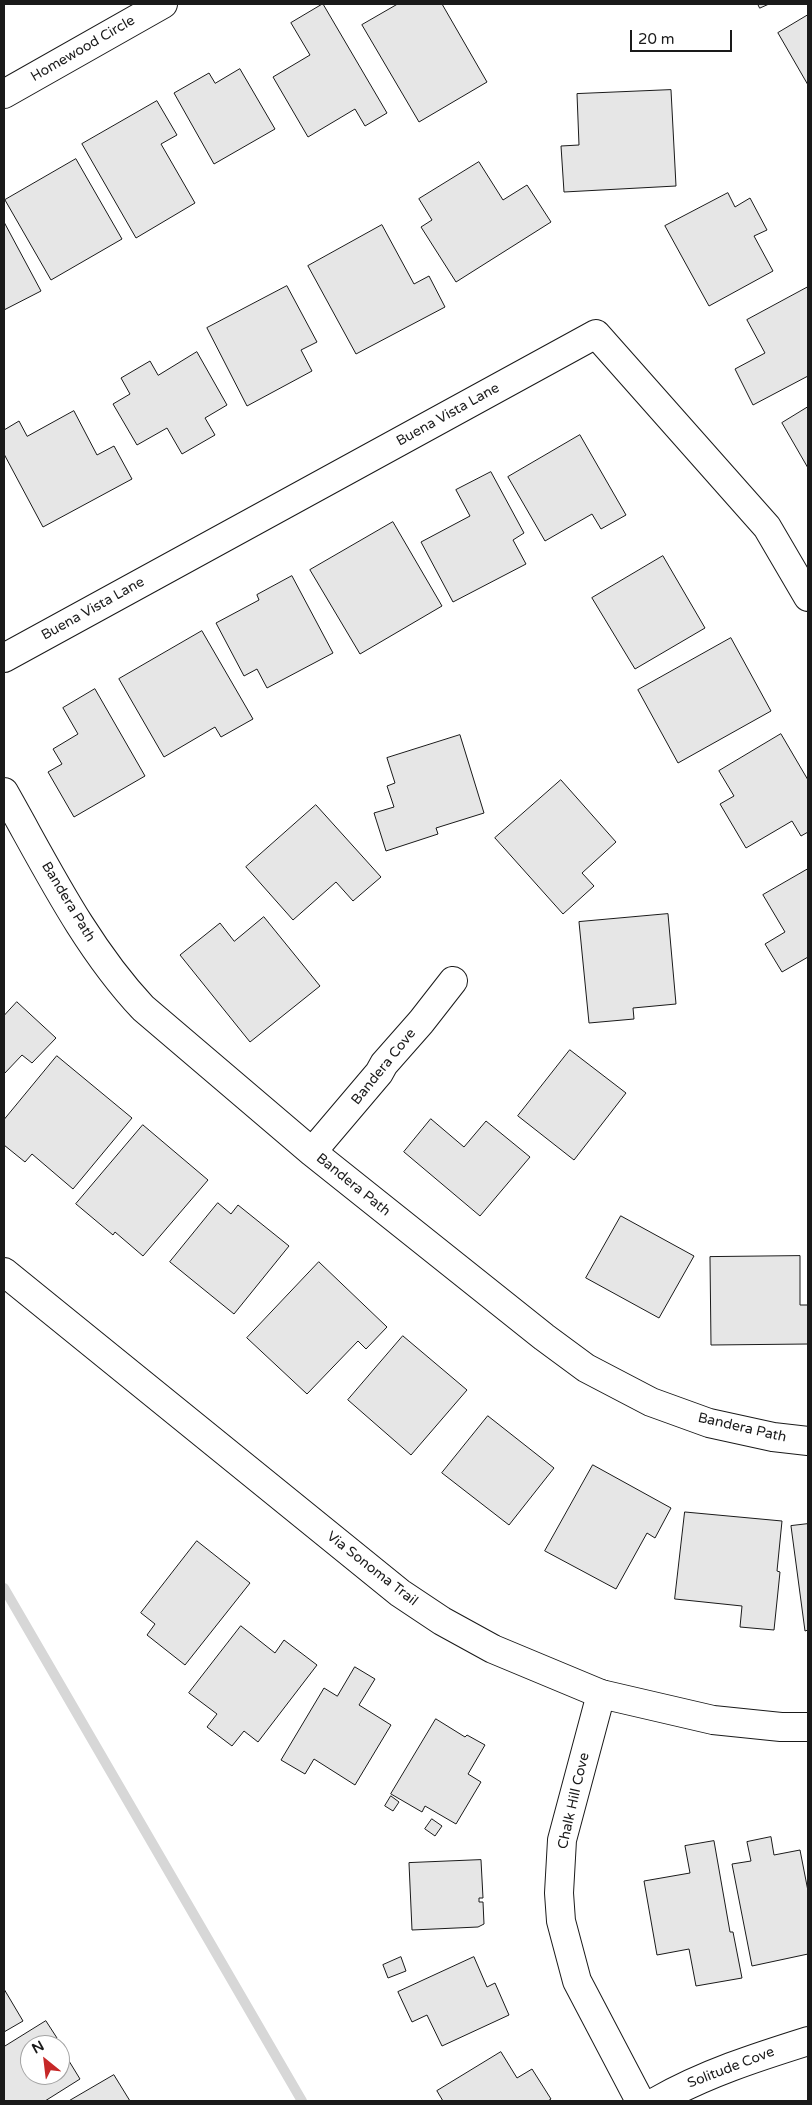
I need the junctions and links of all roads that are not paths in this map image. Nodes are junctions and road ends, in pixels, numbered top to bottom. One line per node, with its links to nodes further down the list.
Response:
1 (163, 4): 2 (street, Homewood Circle)
2 (4, 94)
3 (808, 597): 4 (street, Buena Vista Lane)
4 (4, 658)
5 (4, 792): 7 (street, Bandera Path)
6 (453, 980): 7 (street, Bandera Cove)
7 (312, 1152): 9 (street, Bandera Path)
8 (4, 1272): 10 (street, Via Sonoma Trail)
9 (808, 1441)
10 (601, 1694): 11 (street, Via Sonoma Trail); 13 (street, Chalk Hill Cove)
11 (808, 1727)
12 (808, 2041): 14 (street, Solitude Cove)
13 (640, 2101)
14 (657, 2101)

